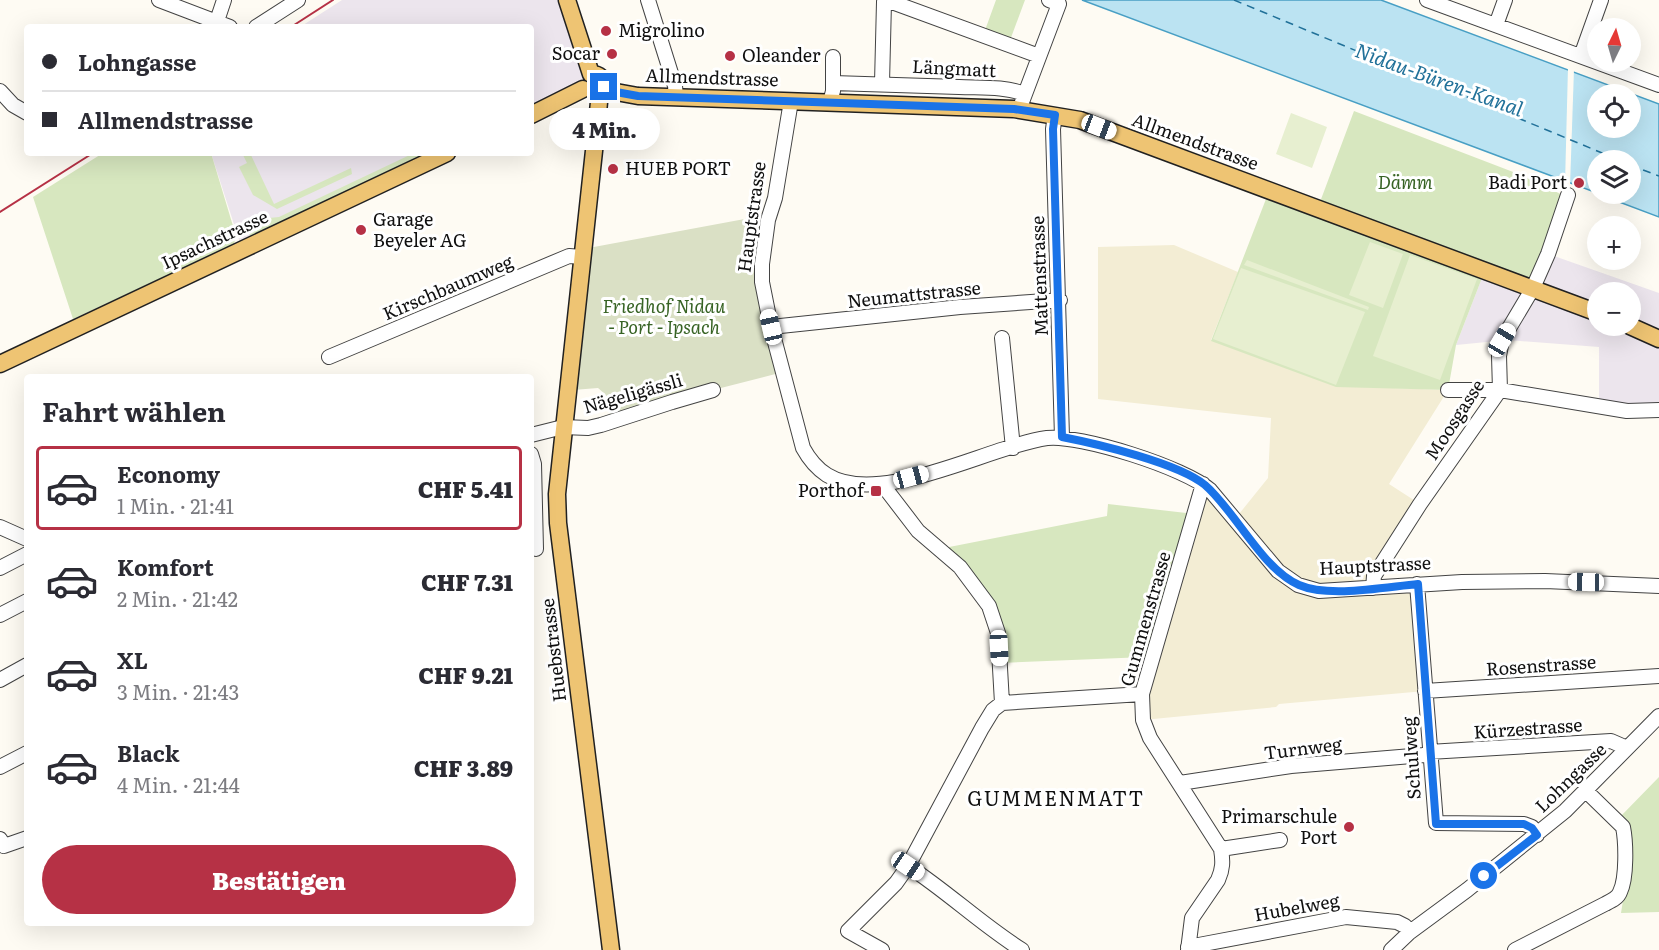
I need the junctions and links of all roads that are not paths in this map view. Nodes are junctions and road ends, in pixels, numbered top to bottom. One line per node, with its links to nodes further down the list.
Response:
1 (159, 0): 10 (street)
2 (224, 0): 10 (street)
3 (298, 0): 11 (street)
4 (567, 0): 19 (main road)
5 (648, 0): 21 (street)
6 (1428, 0): 12 (street)
7 (1505, 0): 12 (street)
8 (1600, 0): 14 (street)
9 (1054, 2): 13 (street)
10 (223, 24)
11 (261, 24)
12 (1496, 26): 14 (street)
13 (1038, 56): 17 (street, Längmatt); 24 (street)
14 (1581, 56): 18 (street)
15 (833, 57): 16 (street)
16 (833, 83): 17 (street, Längmatt); 23 (street)
17 (882, 83): 24 (street, Längmatt)
18 (1659, 85)
19 (595, 90): 21 (main road, Allmendstrasse); 26 (main road); 30 (main road, Huebstrasse)
20 (0, 91): 25 (street)
21 (676, 97): 22 (main road, Allmendstrasse)
22 (790, 100): 23 (main road, Allmendstrasse); 34 (street, Hauptstrasse)
23 (830, 102): 24 (main road, Allmendstrasse)
24 (1022, 102): 27 (main road, Allmendstrasse)
25 (24, 111)
26 (534, 114)
27 (1055, 115): 31 (main road, Allmendstrasse); 32 (street, Mattenstrasse)
28 (441, 156): 39 (main road, Ipsachstrasse)
29 (1568, 195): 31 (street, Moosgasse)
30 (582, 257): 38 (street, Kirschbaumweg); 44 (main road, Huebstrasse)
31 (1533, 288): 33 (main road, Allmendstrasse); 42 (street, Moosgasse)
32 (1060, 300): 34 (street, Neumattstrasse); 46 (street, Mattenstrasse)
33 (1587, 309)
34 (771, 327): 49 (street, Hauptstrasse)
35 (1641, 331): 37 (main road)
36 (1002, 338): 47 (street)
37 (1659, 339)
38 (329, 357)
39 (0, 364)
40 (713, 390): 44 (street, Nägeligässli)
41 (1448, 390): 42 (street)
42 (1500, 390): 43 (street); 58 (street, Moosgasse)
43 (1659, 410)
44 (563, 428): 45 (street, Nägeligässli); 82 (main road, Huebstrasse)
45 (534, 434)
46 (1062, 437): 47 (street, Hauptstrasse); 50 (street, Hauptstrasse)
47 (1012, 448): 49 (street, Hauptstrasse)
48 (534, 464): 53 (street)
49 (882, 484): 66 (street)
50 (1203, 484): 58 (street, Hauptstrasse); 65 (street, Gummenstrasse)
51 (0, 527): 52 (street)
52 (24, 538)
53 (536, 549)
54 (24, 556): 55 (street)
55 (0, 568)
56 (1418, 584): 57 (street, Hauptstrasse); 58 (street, Hauptstrasse); 64 (street, Schulweg)
57 (1659, 586)
58 (1373, 588)
59 (24, 603): 60 (street)
60 (0, 615)
61 (24, 667): 63 (street)
62 (1659, 676): 64 (street, Rosenstrasse)
63 (0, 680)
64 (1425, 691): 69 (street, Schulweg)
65 (1142, 694): 66 (street); 72 (street, Gummenstrasse)
66 (1002, 703): 79 (street)
67 (1659, 716): 68 (street, Lohngasse)
68 (1627, 748): 69 (street, Kürzestrasse); 73 (street, Lohngasse)
69 (1429, 752): 72 (street, Turnweg); 74 (street, Schulweg)
70 (24, 755): 71 (street)
71 (0, 767)
72 (1180, 783): 78 (street, Gummenstrasse)
73 (1586, 790): 74 (street, Lohngasse); 86 (street)
74 (1537, 835): 80 (street, Lohngasse)
75 (0, 839): 76 (street)
76 (24, 839)
77 (1280, 840): 78 (street)
78 (1221, 849): 81 (street)
79 (908, 866): 83 (street); 84 (street)
80 (1410, 932): 81 (street, Hubelweg); 85 (street, Lohngasse)
81 (1188, 948)
82 (611, 950)
83 (882, 950)
84 (1022, 950)
85 (1391, 950)
86 (1515, 950)

